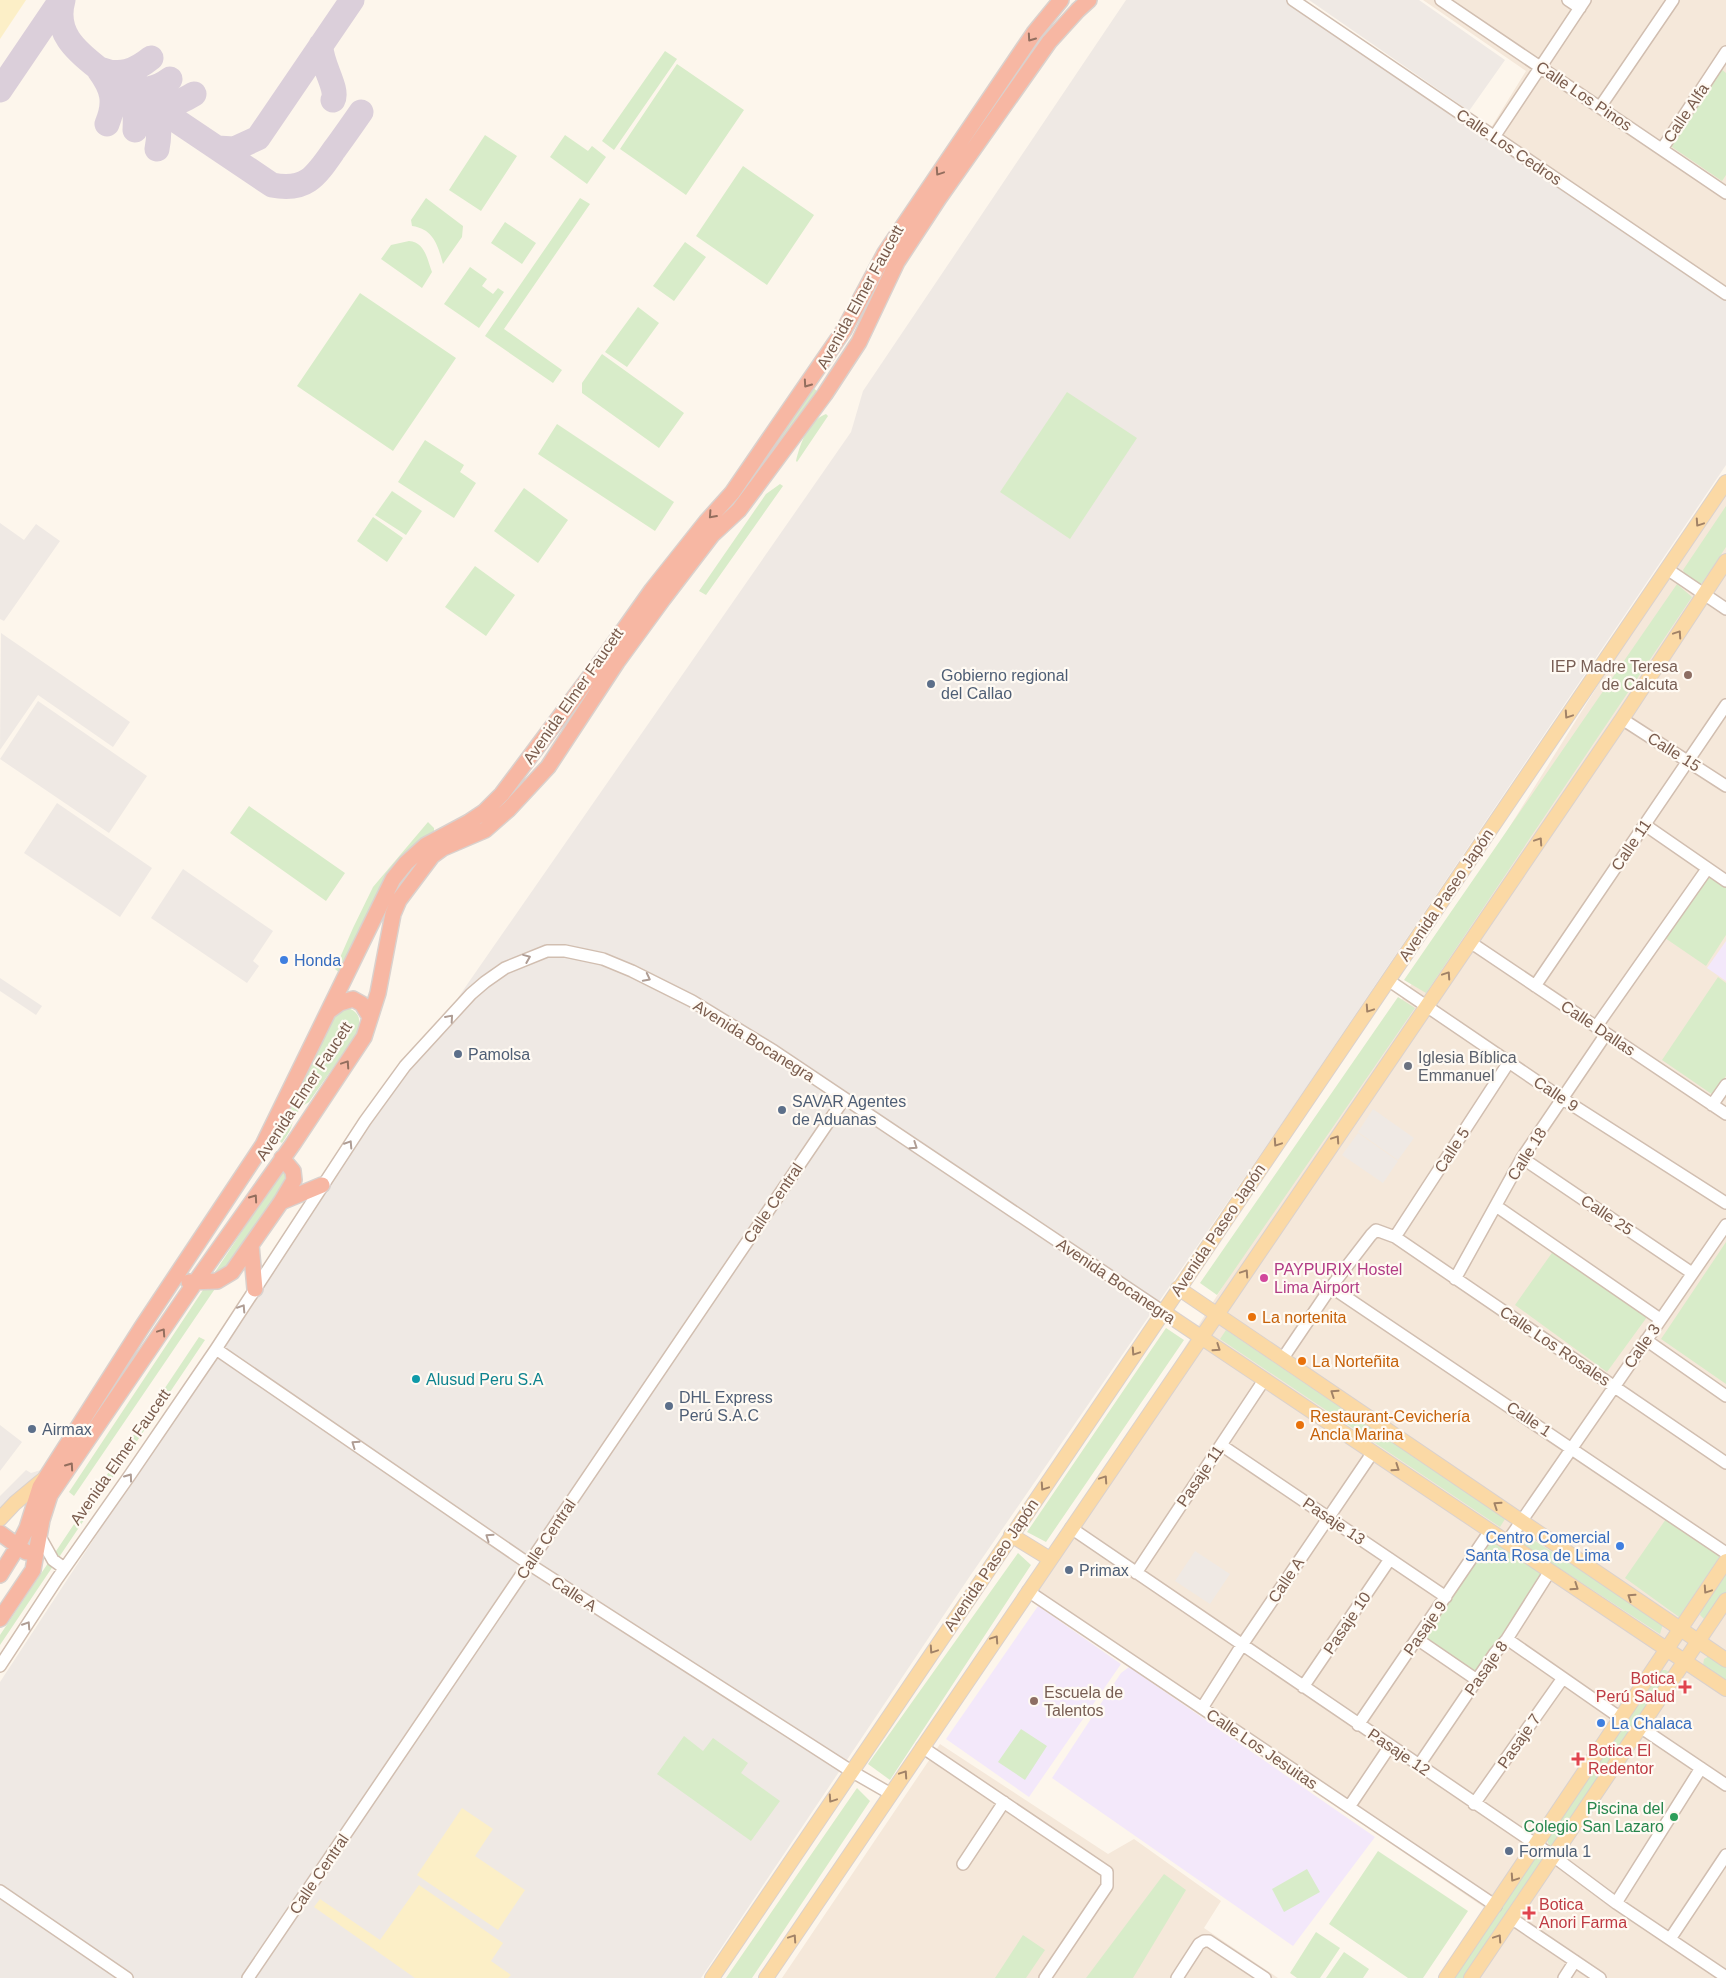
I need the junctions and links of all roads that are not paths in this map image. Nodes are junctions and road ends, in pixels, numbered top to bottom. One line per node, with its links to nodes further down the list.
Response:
1 (1062, 0): 32 (highway, Avenida Elmer Faucett, one-way to 32)
2 (1089, 0): 33 (highway, Avenida Elmer Faucett)
3 (1293, 0): 11 (street, Calle Los Cedros)
4 (1442, 0): 9 (street, Calle Los Pinos)
5 (1568, 0): 7 (street)
6 (1673, 0): 10 (street)
7 (1582, 4): 9 (street)
8 (1726, 52): 12 (street, Calle Alfa)
9 (1541, 67): 10 (street, Calle Los Pinos); 11 (street)
10 (1600, 107): 12 (street, Calle Los Pinos)
11 (1494, 137): 14 (street, Calle Los Cedros)
12 (1662, 149): 13 (street, Calle Los Pinos)
13 (1725, 190)
14 (1726, 294)
15 (1726, 482): 17 (main road, Avenida Paseo Japón, one-way to 17)
16 (1726, 562): 18 (main road)
17 (1667, 569): 18 (street); 28 (main road, Avenida Paseo Japón, one-way to 28)
18 (1704, 594): 19 (street); 21 (main road, one-way to 18)
19 (1726, 609)
20 (1726, 704): 22 (street, Calle 11)
21 (1622, 719): 22 (street, Calle 15); 27 (main road, one-way to 21)
22 (1688, 760): 23 (street, Calle 15); 24 (street, Calle 11)
23 (1726, 786)
24 (1644, 825): 25 (street); 30 (street, Calle 11)
25 (1707, 869): 26 (street); 34 (street, Calle 18)
26 (1726, 882)
27 (1470, 942): 30 (street, Calle Dallas); 31 (main road, one-way to 27)
28 (1388, 980): 31 (street, Calle 9); 55 (main road, Avenida Paseo Japón, one-way to 55)
29 (485, 982): 37 (street, Avenida Bocanegra, one-way to 37); 43 (street, Avenida Elmer Faucett, one-way to 29)
30 (1535, 986): 34 (street, Calle Dallas)
31 (1427, 1006): 35 (street, Calle 9); 58 (main road, one-way to 31)
32 (328, 1012): 33 (highway); 51 (highway, Avenida Elmer Faucett)
33 (370, 1017): 41 (highway, Avenida Elmer Faucett, one-way to 33)
34 (1601, 1030): 38 (street, Calle 18); 39 (street, Calle Dallas)
35 (1509, 1062): 38 (street, Calle 9); 48 (street, Calle 5)
36 (1726, 1085): 39 (street)
37 (844, 1099): 57 (street, Avenida Bocanegra, one-way to 57); 88 (street, Calle Central)
38 (1563, 1099): 42 (street, Calle 18); 45 (street, Calle 9)
39 (1712, 1105): 40 (street, Calle Dallas)
40 (1726, 1114)
41 (282, 1158): 44 (highway); 53 (highway, Avenida Elmer Faucett, one-way to 41)
42 (1522, 1158): 46 (street, Calle 18); 50 (street, Calle 25)
43 (322, 1185): 44 (highway); 56 (street, Avenida Elmer Faucett)
44 (281, 1202): 49 (highway)
45 (1726, 1203)
46 (1496, 1206): 52 (street, Calle 18); 59 (street)
47 (1726, 1225): 50 (street, Calle 3)
48 (1395, 1237): 52 (street, Calle Los Rosales); 54 (street, Calle Los Rosales)
49 (251, 1245): 53 (highway); 56 (highway)
50 (1692, 1273): 59 (street, Calle 3)
51 (176, 1279): 53 (highway); 64 (highway, Avenida Elmer Faucett)
52 (1455, 1279): 67 (street, Calle Los Rosales)
53 (194, 1284): 66 (highway, Avenida Elmer Faucett, one-way to 53)
54 (1331, 1287): 63 (street); 70 (street, Calle 1)
55 (1178, 1288): 57 (main road, Avenida Paseo Japón); 58 (main road, Avenida Bocanegra)
56 (255, 1289): 62 (street, Avenida Elmer Faucett, one-way to 56)
57 (1162, 1312): 60 (main road, Avenida Bocanegra); 81 (main road, Avenida Paseo Japón, one-way to 81)
58 (1218, 1314): 60 (main road); 63 (main road, Avenida Bocanegra)
59 (1660, 1319): 61 (street, Calle 3)
60 (1200, 1337): 65 (main road, Avenida Bocanegra, one-way to 65); 77 (main road, one-way to 60)
61 (1646, 1340): 67 (street, Calle 3); 68 (street)
62 (216, 1349): 88 (street, Calle A, one-way to 62); 89 (street, Avenida Elmer Faucett, one-way to 62)
63 (1283, 1358): 76 (main road, Avenida Bocanegra, one-way to 63)
64 (111, 1375): 66 (highway); 73 (highway, Avenida Elmer Faucett)
65 (1264, 1380): 69 (street, Pasaje 11); 71 (main road, Avenida Bocanegra)
66 (125, 1386): 73 (highway, Avenida Elmer Faucett, one-way to 66)
67 (1614, 1386): 70 (street, Calle 3); 72 (street, Calle Los Rosales)
68 (1726, 1396)
69 (1221, 1445): 74 (street, Pasaje 13); 92 (street, Pasaje 11)
70 (1571, 1448): 76 (street, Calle 3); 84 (street, Calle 1)
71 (1373, 1452): 74 (street, Calle A); 78 (main road, Avenida Bocanegra, one-way to 78)
72 (1726, 1463)
73 (52, 1479): 75 (main road, Avenida Elmer Faucett); 80 (highway, Avenida Elmer Faucett); 83 (highway, Avenida Elmer Faucett)
74 (1329, 1517): 86 (street, Pasaje 13); 102 (street, Calle A)
75 (0, 1519)
76 (1521, 1521): 82 (street, Calle 3); 98 (main road, Avenida Bocanegra, one-way to 76)
77 (1071, 1528): 85 (main road); 92 (street, Pasaje 12)
78 (1490, 1531): 82 (main road, Avenida Bocanegra); 95 (street, Pasaje 9)
79 (0, 1533): 83 (highway)
80 (39, 1535): 89 (street); 90 (highway, Avenida Elmer Faucett)
81 (1011, 1535): 85 (main road); 119 (main road, Avenida Paseo Japón, one-way to 119)
82 (1507, 1542): 91 (main road, Avenida Bocanegra)
83 (18, 1546): 90 (highway); 93 (highway, Avenida Elmer Faucett)
84 (1726, 1553)
85 (1050, 1559): 94 (main road)
86 (1390, 1559): 95 (street, Pasaje 13); 109 (street, Pasaje 10)
87 (1726, 1561): 98 (main road, one-way to 98)
88 (529, 1564): 119 (street, Calle A); 138 (street, Calle Central)
89 (64, 1568): 106 (street, Avenida Elmer Faucett, one-way to 89)
90 (33, 1570): 97 (highway, Avenida Elmer Faucett)
91 (1550, 1571): 99 (street, Pasaje 8); 103 (main road, Avenida Bocanegra, one-way to 103)
92 (1136, 1573): 102 (street, Pasaje 12)
93 (0, 1575)
94 (1028, 1591): 111 (street, Calle Los Jesuitas); 116 (main road, one-way to 94)
95 (1446, 1597): 100 (street, Pasaje 9)
96 (1726, 1600): 101 (main road)
97 (0, 1619)
98 (1679, 1630): 101 (main road, Avenida Bocanegra); 103 (main road)
99 (1507, 1639): 107 (street); 108 (street, Pasaje 8)
100 (1417, 1640): 108 (street); 113 (street, Pasaje 9)
101 (1698, 1641): 104 (main road, Avenida Bocanegra); 105 (main road)
102 (1242, 1645): 109 (street, Pasaje 12); 111 (street, Calle A)
103 (1667, 1649): 105 (main road, Avenida Bocanegra); 112 (main road)
104 (1726, 1660)
105 (1684, 1661): 110 (main road, Avenida Bocanegra); 114 (main road)
106 (0, 1666)
107 (1563, 1678): 112 (street); 123 (street, Pasaje 7)
108 (1477, 1680): 117 (street, Pasaje 8)
109 (1303, 1687): 113 (street, Pasaje 12)
110 (1726, 1689)
111 (1202, 1708): 124 (street, Calle Los Jesuitas)
112 (1622, 1719): 125 (main road)
113 (1358, 1725): 115 (street, Pasaje 12)
114 (1640, 1727): 118 (street); 127 (main road)
115 (1390, 1746): 117 (street, Pasaje 12); 124 (street)
116 (922, 1747): 121 (main road, one-way to 116); 122 (street)
117 (1419, 1765): 123 (street, Pasaje 12)
118 (1701, 1768): 120 (street); 130 (street)
119 (852, 1771): 121 (street, Calle A); 139 (main road, Avenida Paseo Japón, one-way to 139)
120 (1726, 1785)
121 (891, 1794): 140 (main road, one-way to 121)
122 (1004, 1802): 128 (street); 141 (street)
123 (1474, 1804): 125 (street, Pasaje 12)
124 (1349, 1807): 131 (street, Calle Los Jesuitas)
125 (1536, 1845): 127 (street, Pasaje 12); 131 (main road, one-way to 131)
126 (1726, 1855): 133 (street)
127 (1553, 1856): 130 (street, Pasaje 12); 132 (main road)
128 (963, 1864)
129 (0, 1891): 137 (street)
130 (1616, 1903): 133 (street, Pasaje 12)
131 (1496, 1906): 135 (main road)
132 (1511, 1918): 134 (street); 144 (main road, one-way to 132)
133 (1670, 1940): 136 (street, Pasaje 12)
134 (1576, 1961): 145 (street); 146 (street)
135 (1452, 1976)
136 (1726, 1977)
137 (127, 1978)
138 (248, 1978)
139 (712, 1978)
140 (766, 1978)
141 (1045, 1978)
142 (1177, 1978): 143 (street)
143 (1265, 1978)
144 (1471, 1978)
145 (1564, 1978)
146 (1600, 1978)

